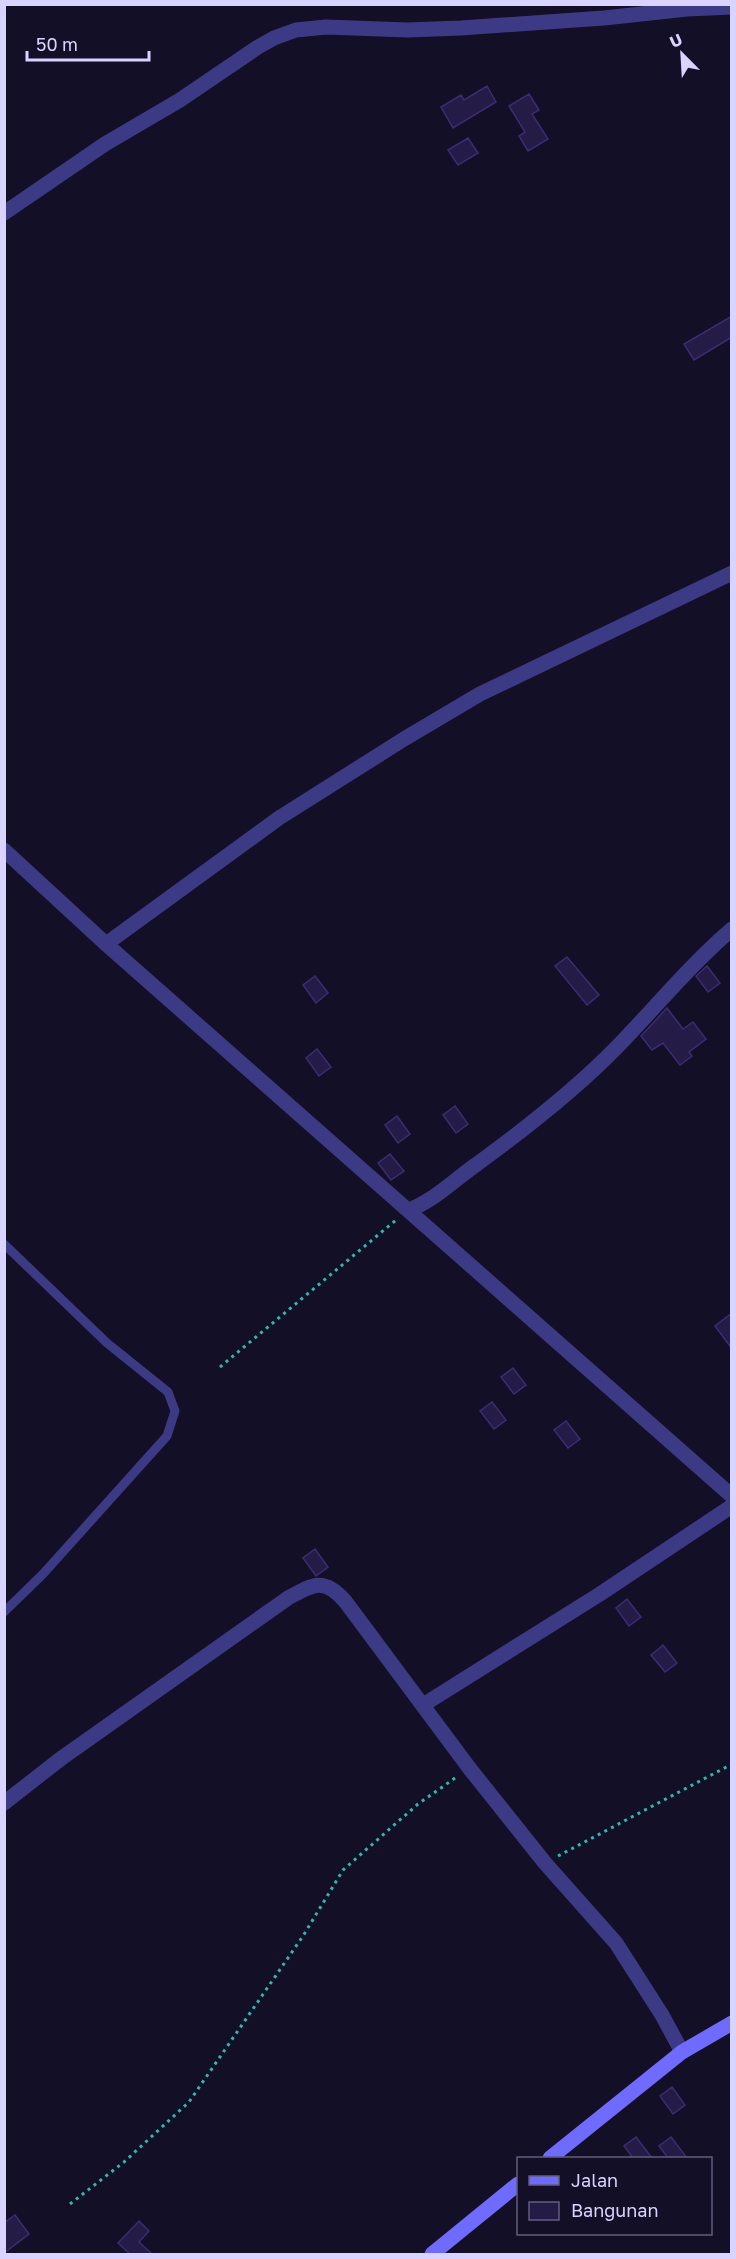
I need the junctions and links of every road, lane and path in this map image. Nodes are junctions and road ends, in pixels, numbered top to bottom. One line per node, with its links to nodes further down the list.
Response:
1 (732, 7): 2 (street)
2 (4, 213)
3 (732, 573): 6 (street)
4 (4, 850): 6 (street)
5 (732, 929): 7 (street)
6 (106, 944): 7 (street)
7 (409, 1210): 9 (path); 10 (street)
8 (4, 1244): 12 (lane)
9 (220, 1367)
10 (732, 1496)
11 (732, 1506): 13 (street)
12 (4, 1612)
13 (423, 1705): 15 (street); 16 (street)
14 (732, 1764): 17 (path)
15 (470, 1769): 17 (street); 22 (path)
16 (4, 1803)
17 (545, 1863): 19 (street)
18 (732, 2023): 19 (street)
19 (682, 2052): 20 (street)
20 (551, 2157)
21 (517, 2186): 23 (street)
22 (70, 2204)
23 (432, 2254)

